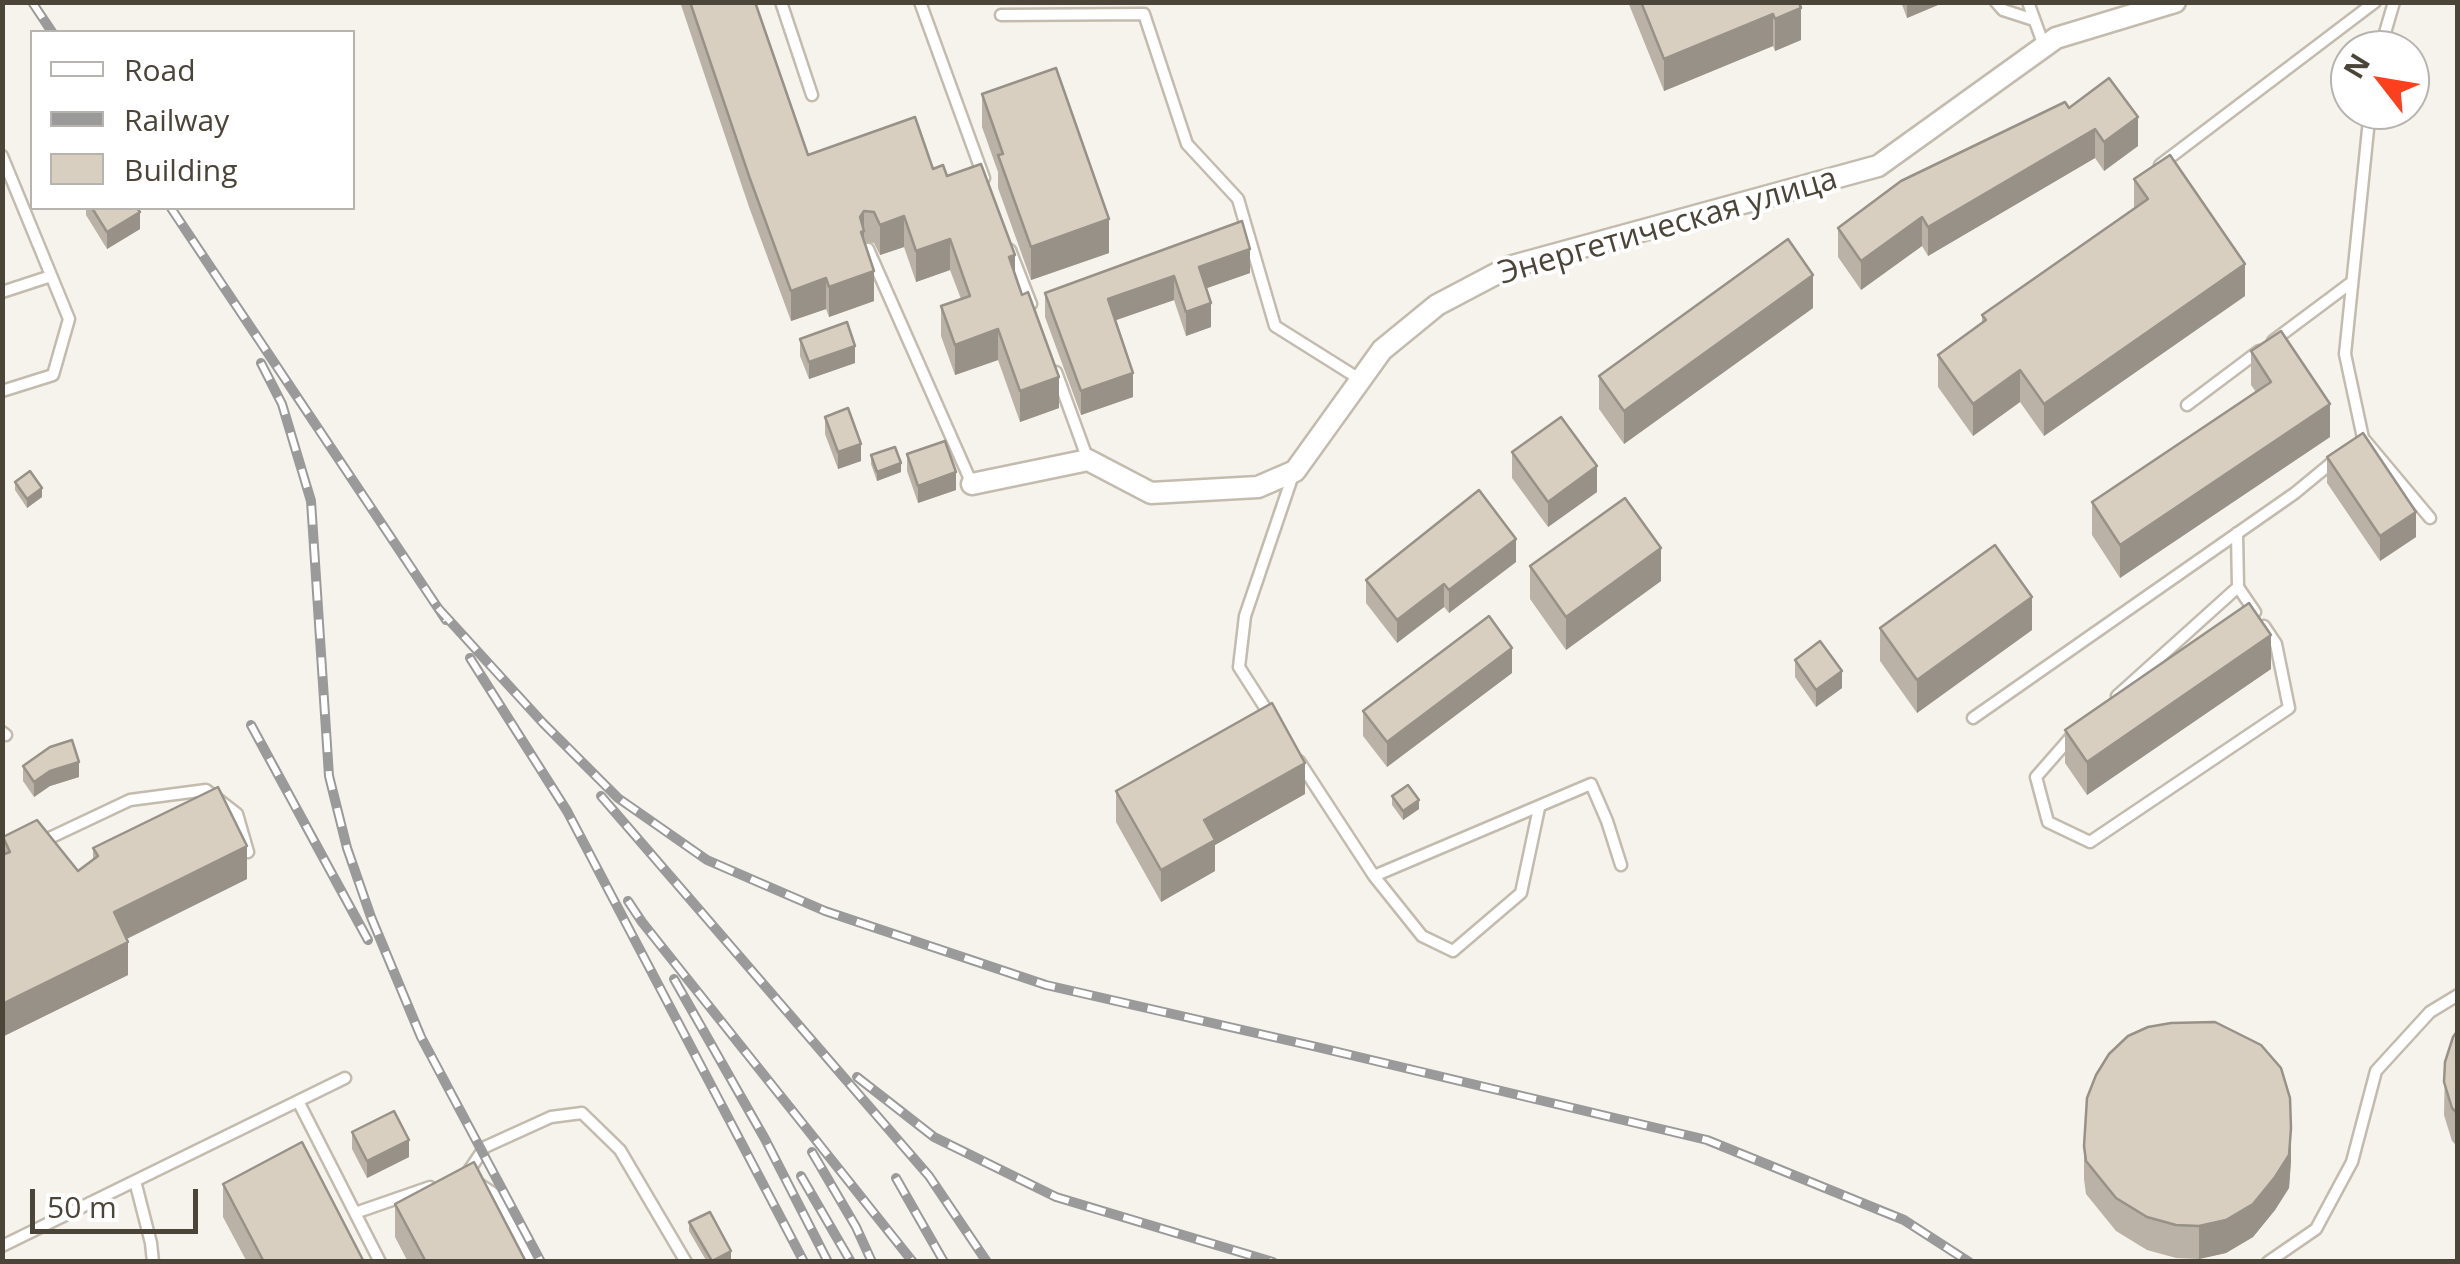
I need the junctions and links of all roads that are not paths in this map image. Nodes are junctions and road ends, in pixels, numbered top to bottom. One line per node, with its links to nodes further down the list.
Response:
1 (781, 2): 12 (lane)
2 (920, 2): 16 (lane)
3 (1996, 2): 9 (lane)
4 (2028, 2): 9 (lane)
5 (2175, 2): 11 (street, Энергетическая улица)
6 (2375, 2): 15 (lane)
7 (2394, 2): 10 (lane)
8 (1001, 14): 24 (lane)
9 (2034, 20): 11 (lane)
10 (2386, 30)
11 (2044, 47): 24 (street, Энергетическая улица)
12 (812, 95)
13 (2368, 130): 20 (lane)
14 (2, 156): 19 (lane)
15 (2150, 173)
16 (985, 181)
17 (1006, 237): 22 (lane)
18 (868, 249): 30 (lane)
19 (51, 276): 21 (lane); 25 (lane)
20 (2352, 282): 26 (lane); 27 (lane)
21 (2, 292)
22 (1033, 311)
23 (1054, 367): 28 (lane)
24 (1361, 380): 29 (street, Энергетическая улица)
25 (2, 391)
26 (2187, 405)
27 (2363, 438): 31 (lane); 32 (lane)
28 (1088, 460): 29 (street); 30 (street)
29 (1295, 472): 37 (lane)
30 (972, 484)
31 (2430, 518)
32 (2237, 533): 33 (lane); 35 (lane)
33 (2238, 587): 34 (lane); 36 (lane)
34 (2112, 701)
35 (1972, 718)
36 (2083, 726)
37 (1280, 732)
38 (1291, 748): 43 (lane)
39 (1539, 808): 42 (lane); 43 (lane); 43 (lane)
40 (33, 846): 41 (lane)
41 (248, 852)
42 (1620, 864)
43 (1374, 876)
44 (2458, 995): 55 (lane)
45 (345, 1078): 46 (lane)
46 (298, 1101): 47 (lane); 49 (lane)
47 (135, 1181): 50 (lane); 51 (lane)
48 (448, 1181): 49 (lane)
49 (356, 1214): 52 (lane)
50 (2, 1246)
51 (153, 1262)
52 (380, 1262)
53 (533, 1262): 54 (lane)
54 (686, 1262)
55 (2268, 1262)

